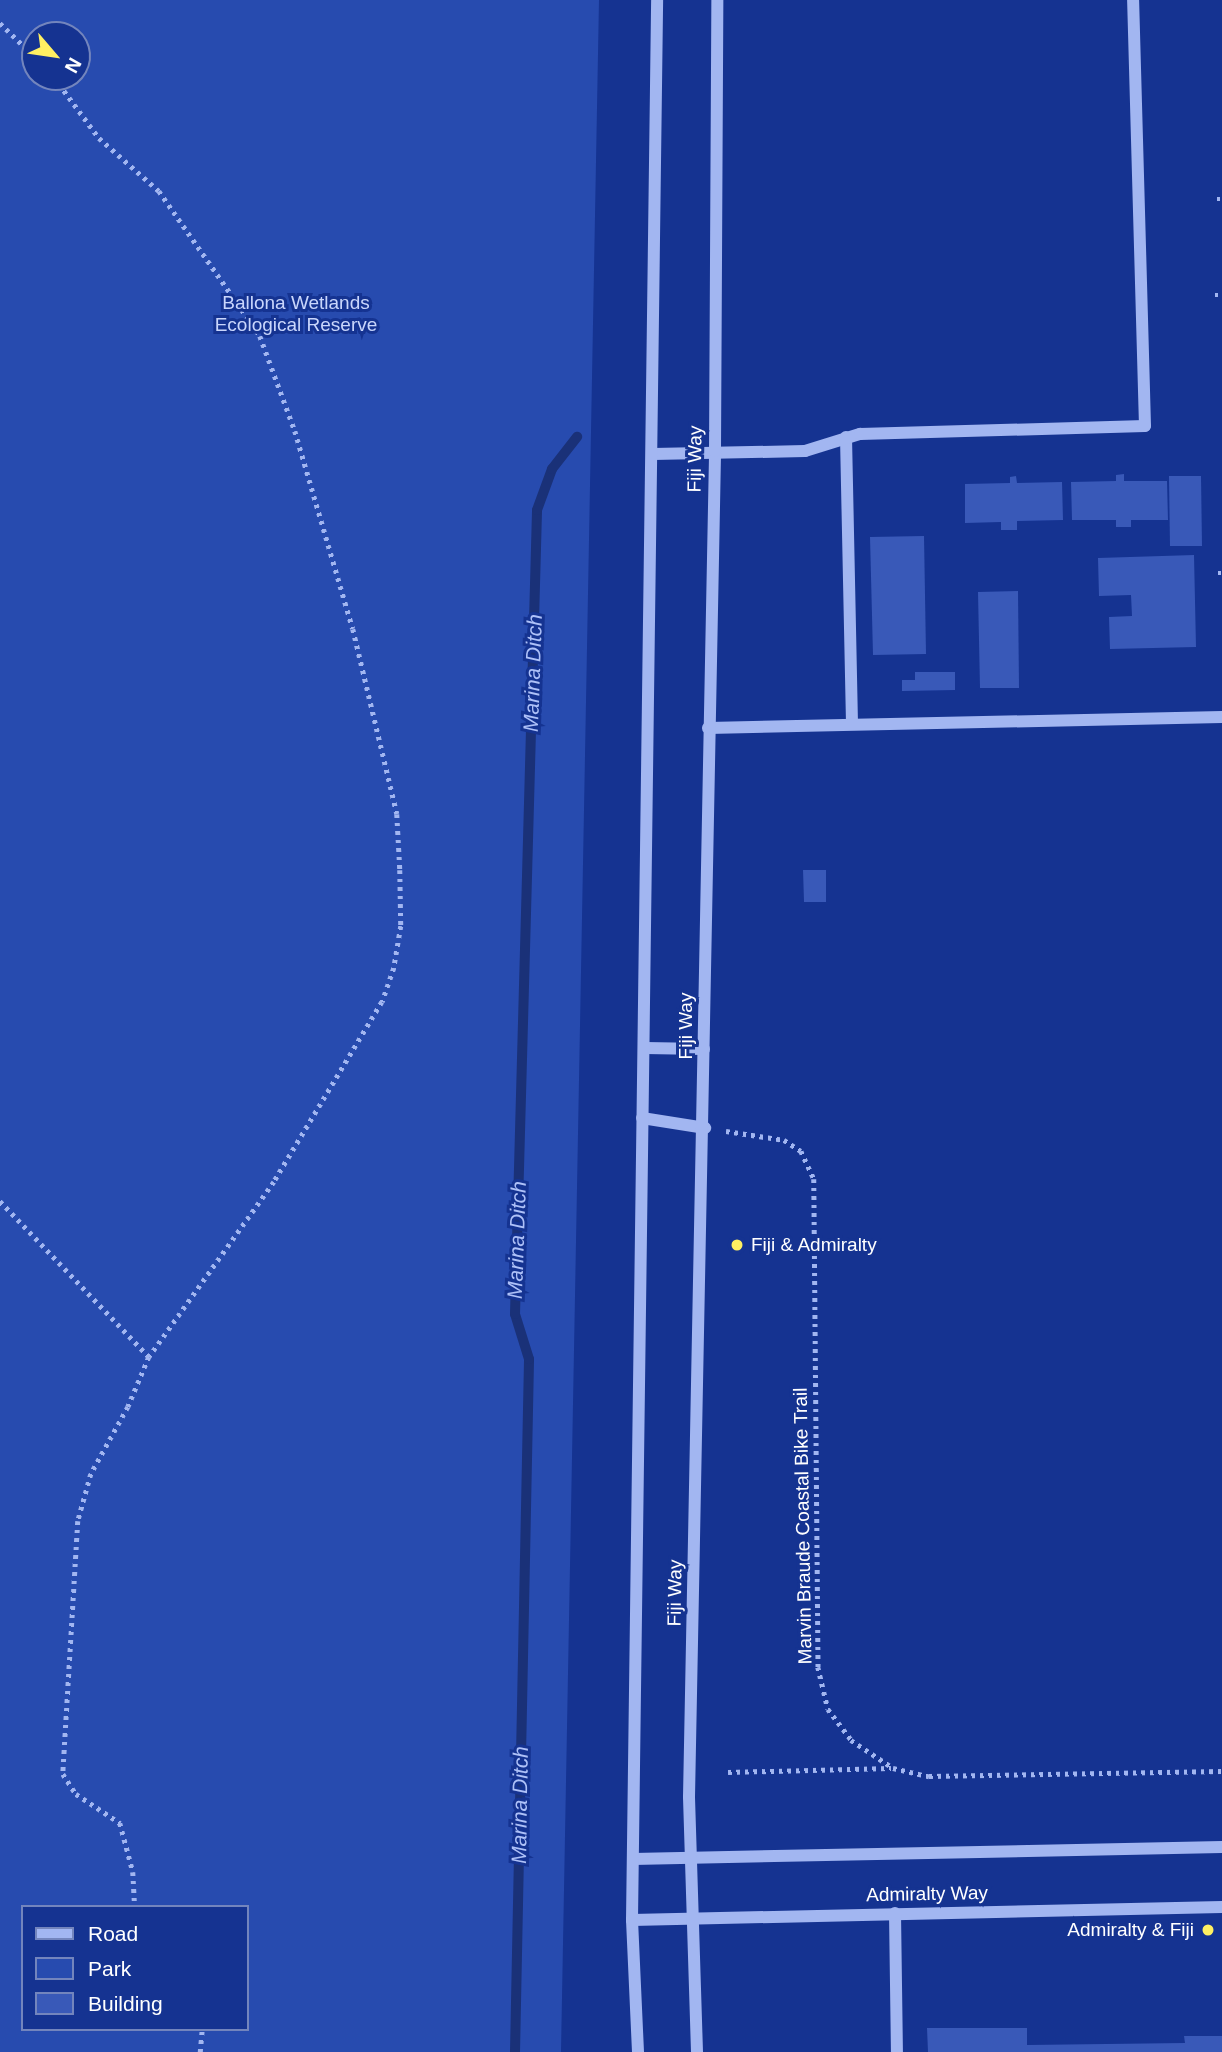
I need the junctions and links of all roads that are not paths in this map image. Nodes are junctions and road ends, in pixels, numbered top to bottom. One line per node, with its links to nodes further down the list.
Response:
1 (657, 0): 6 (street, Fiji Way)
2 (717, 0): 5 (street, Fiji Way)
3 (1133, 0): 4 (street)
4 (846, 437): 5 (street); 8 (street)
5 (715, 452): 6 (street); 9 (street, Fiji Way)
6 (653, 454): 10 (street, Fiji Way)
7 (1222, 717): 8 (street)
8 (852, 723): 9 (street)
9 (708, 728): 11 (street, Fiji Way)
10 (645, 1048): 11 (street); 12 (street, Fiji Way)
11 (705, 1049): 13 (street, Fiji Way)
12 (642, 1118): 13 (street); 16 (street, Fiji Way)
13 (705, 1128): 15 (street, Fiji Way)
14 (1222, 1847): 15 (street, Admiralty Way)
15 (691, 1858): 16 (street, Admiralty Way); 19 (street, Fiji Way)
16 (633, 1859): 20 (street, Fiji Way)
17 (1222, 1907): 18 (street, Admiralty Way)
18 (895, 1913): 19 (street, Admiralty Way); 23 (street)
19 (693, 1918): 20 (street, Admiralty Way); 22 (street, Fiji Way)
20 (632, 1920): 21 (street, Fiji Way)
21 (638, 2052)
22 (697, 2052)
23 (897, 2052)

